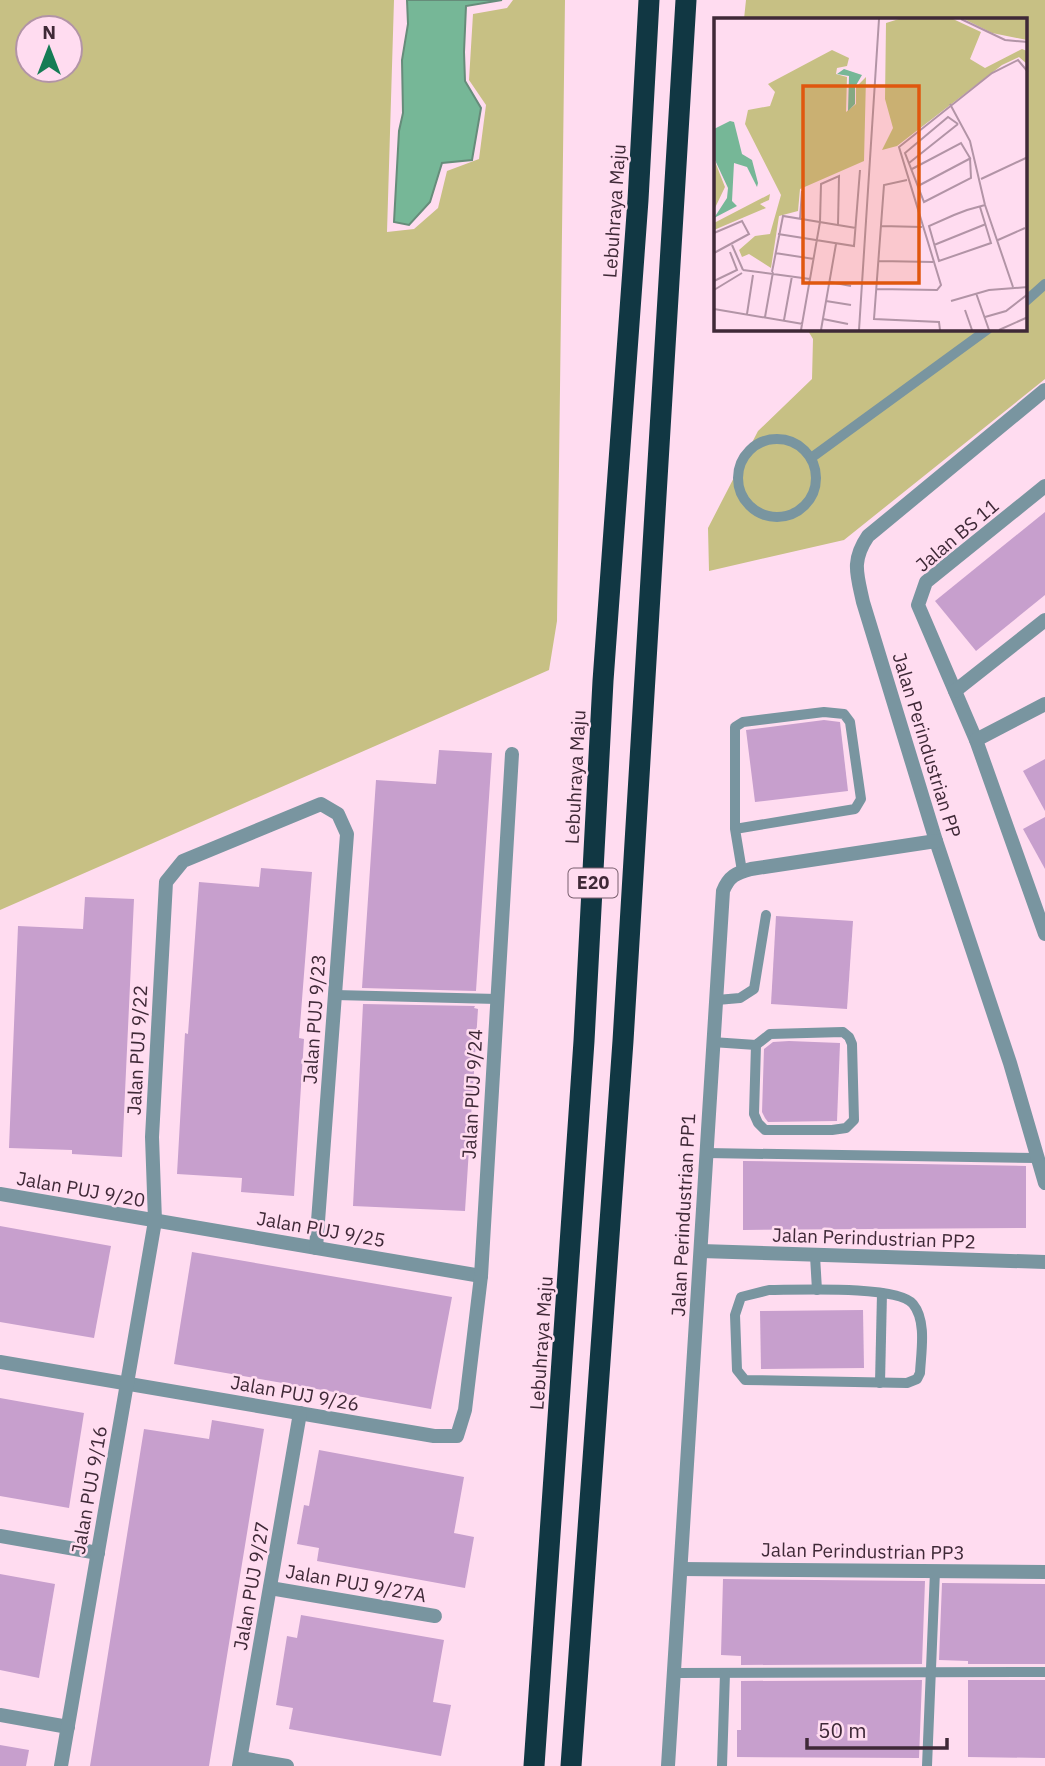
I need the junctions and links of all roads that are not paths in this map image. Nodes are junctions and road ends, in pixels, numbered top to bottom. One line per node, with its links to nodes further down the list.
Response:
1 (649, 0): 60 (highway, Lebuhraya Maju / E20)
2 (686, 0): 61 (highway, E20)
3 (1045, 284): 4 (lane)
4 (1028, 299)
5 (985, 331): 7 (lane)
6 (1045, 390): 16 (street, Jalan Perindustrian PP)
7 (811, 457): 7 (lane)
8 (1045, 486): 10 (street, Jalan BS 11)
9 (1045, 620): 10 (street)
10 (955, 691): 12 (street, Jalan BS 11)
11 (1045, 704): 12 (street)
12 (976, 740): 19 (street, Jalan BS 11)
13 (512, 754): 23 (street, Jalan PUJ 9/24)
14 (321, 804): 22 (street, Jalan PUJ 9/23); 31 (street, Jalan PUJ 9/22)
15 (735, 829): 15 (lane); 17 (lane)
16 (936, 841): 17 (street); 28 (street, Jalan Perindustrian PP)
17 (742, 871): 24 (street, Jalan Perindustrian PP1)
18 (1045, 887): 19 (street)
19 (1031, 894): 21 (street, Jalan BS 11)
20 (765, 915): 24 (lane)
21 (1045, 934)
22 (335, 995): 23 (lane); 32 (street, Jalan PUJ 9/23)
23 (497, 999): 36 (street, Jalan PUJ 9/24)
24 (717, 1000): 25 (street, Jalan Perindustrian PP1)
25 (712, 1042): 26 (lane); 27 (street, Jalan Perindustrian PP1)
26 (756, 1045): 26 (lane)
27 (706, 1153): 28 (lane); 33 (street, Jalan Perindustrian PP1)
28 (1036, 1158): 29 (street, Jalan Perindustrian PP)
29 (1045, 1183)
30 (0, 1194): 31 (street, Jalan PUJ 9/20)
31 (155, 1221): 32 (street, Jalan PUJ 9/25); 41 (street, Jalan PUJ 9/16)
32 (316, 1248): 36 (street, Jalan PUJ 9/25)
33 (701, 1251): 34 (street, Jalan Perindustrian PP2); 46 (street, Jalan Perindustrian PP1)
34 (815, 1256): 35 (street, Jalan Perindustrian PP2); 37 (lane)
35 (1045, 1262)
36 (481, 1276): 43 (street, Jalan PUJ 9/24)
37 (817, 1290): 38 (lane); 40 (lane)
38 (883, 1293): 40 (lane); 40 (lane)
39 (0, 1362): 41 (street, Jalan PUJ 9/26)
40 (880, 1383)
41 (127, 1384): 42 (street, Jalan PUJ 9/26); 45 (street, Jalan PUJ 9/16)
42 (300, 1413): 43 (street, Jalan PUJ 9/26); 49 (street, Jalan PUJ 9/27)
43 (457, 1436)
44 (0, 1536): 45 (street)
45 (98, 1553): 56 (street, Jalan PUJ 9/16)
46 (681, 1569): 47 (street, Jalan Perindustrian PP3); 53 (street, Jalan Perindustrian PP1)
47 (935, 1572): 48 (street, Jalan Perindustrian PP3); 51 (lane)
48 (1045, 1572)
49 (270, 1588): 50 (street, Jalan PUJ 9/27A); 57 (street, Jalan PUJ 9/27)
50 (436, 1616)
51 (930, 1672): 52 (lane); 54 (lane); 64 (lane)
52 (1045, 1672)
53 (674, 1673): 54 (lane); 62 (street, Jalan Perindustrian PP1)
54 (725, 1673): 63 (lane)
55 (0, 1715): 56 (street)
56 (68, 1727): 58 (street, Jalan PUJ 9/16)
57 (240, 1762): 59 (street)
58 (61, 1766)
59 (287, 1766)
60 (534, 1766)
61 (572, 1766)
62 (668, 1766)
63 (722, 1766)
64 (927, 1766)

